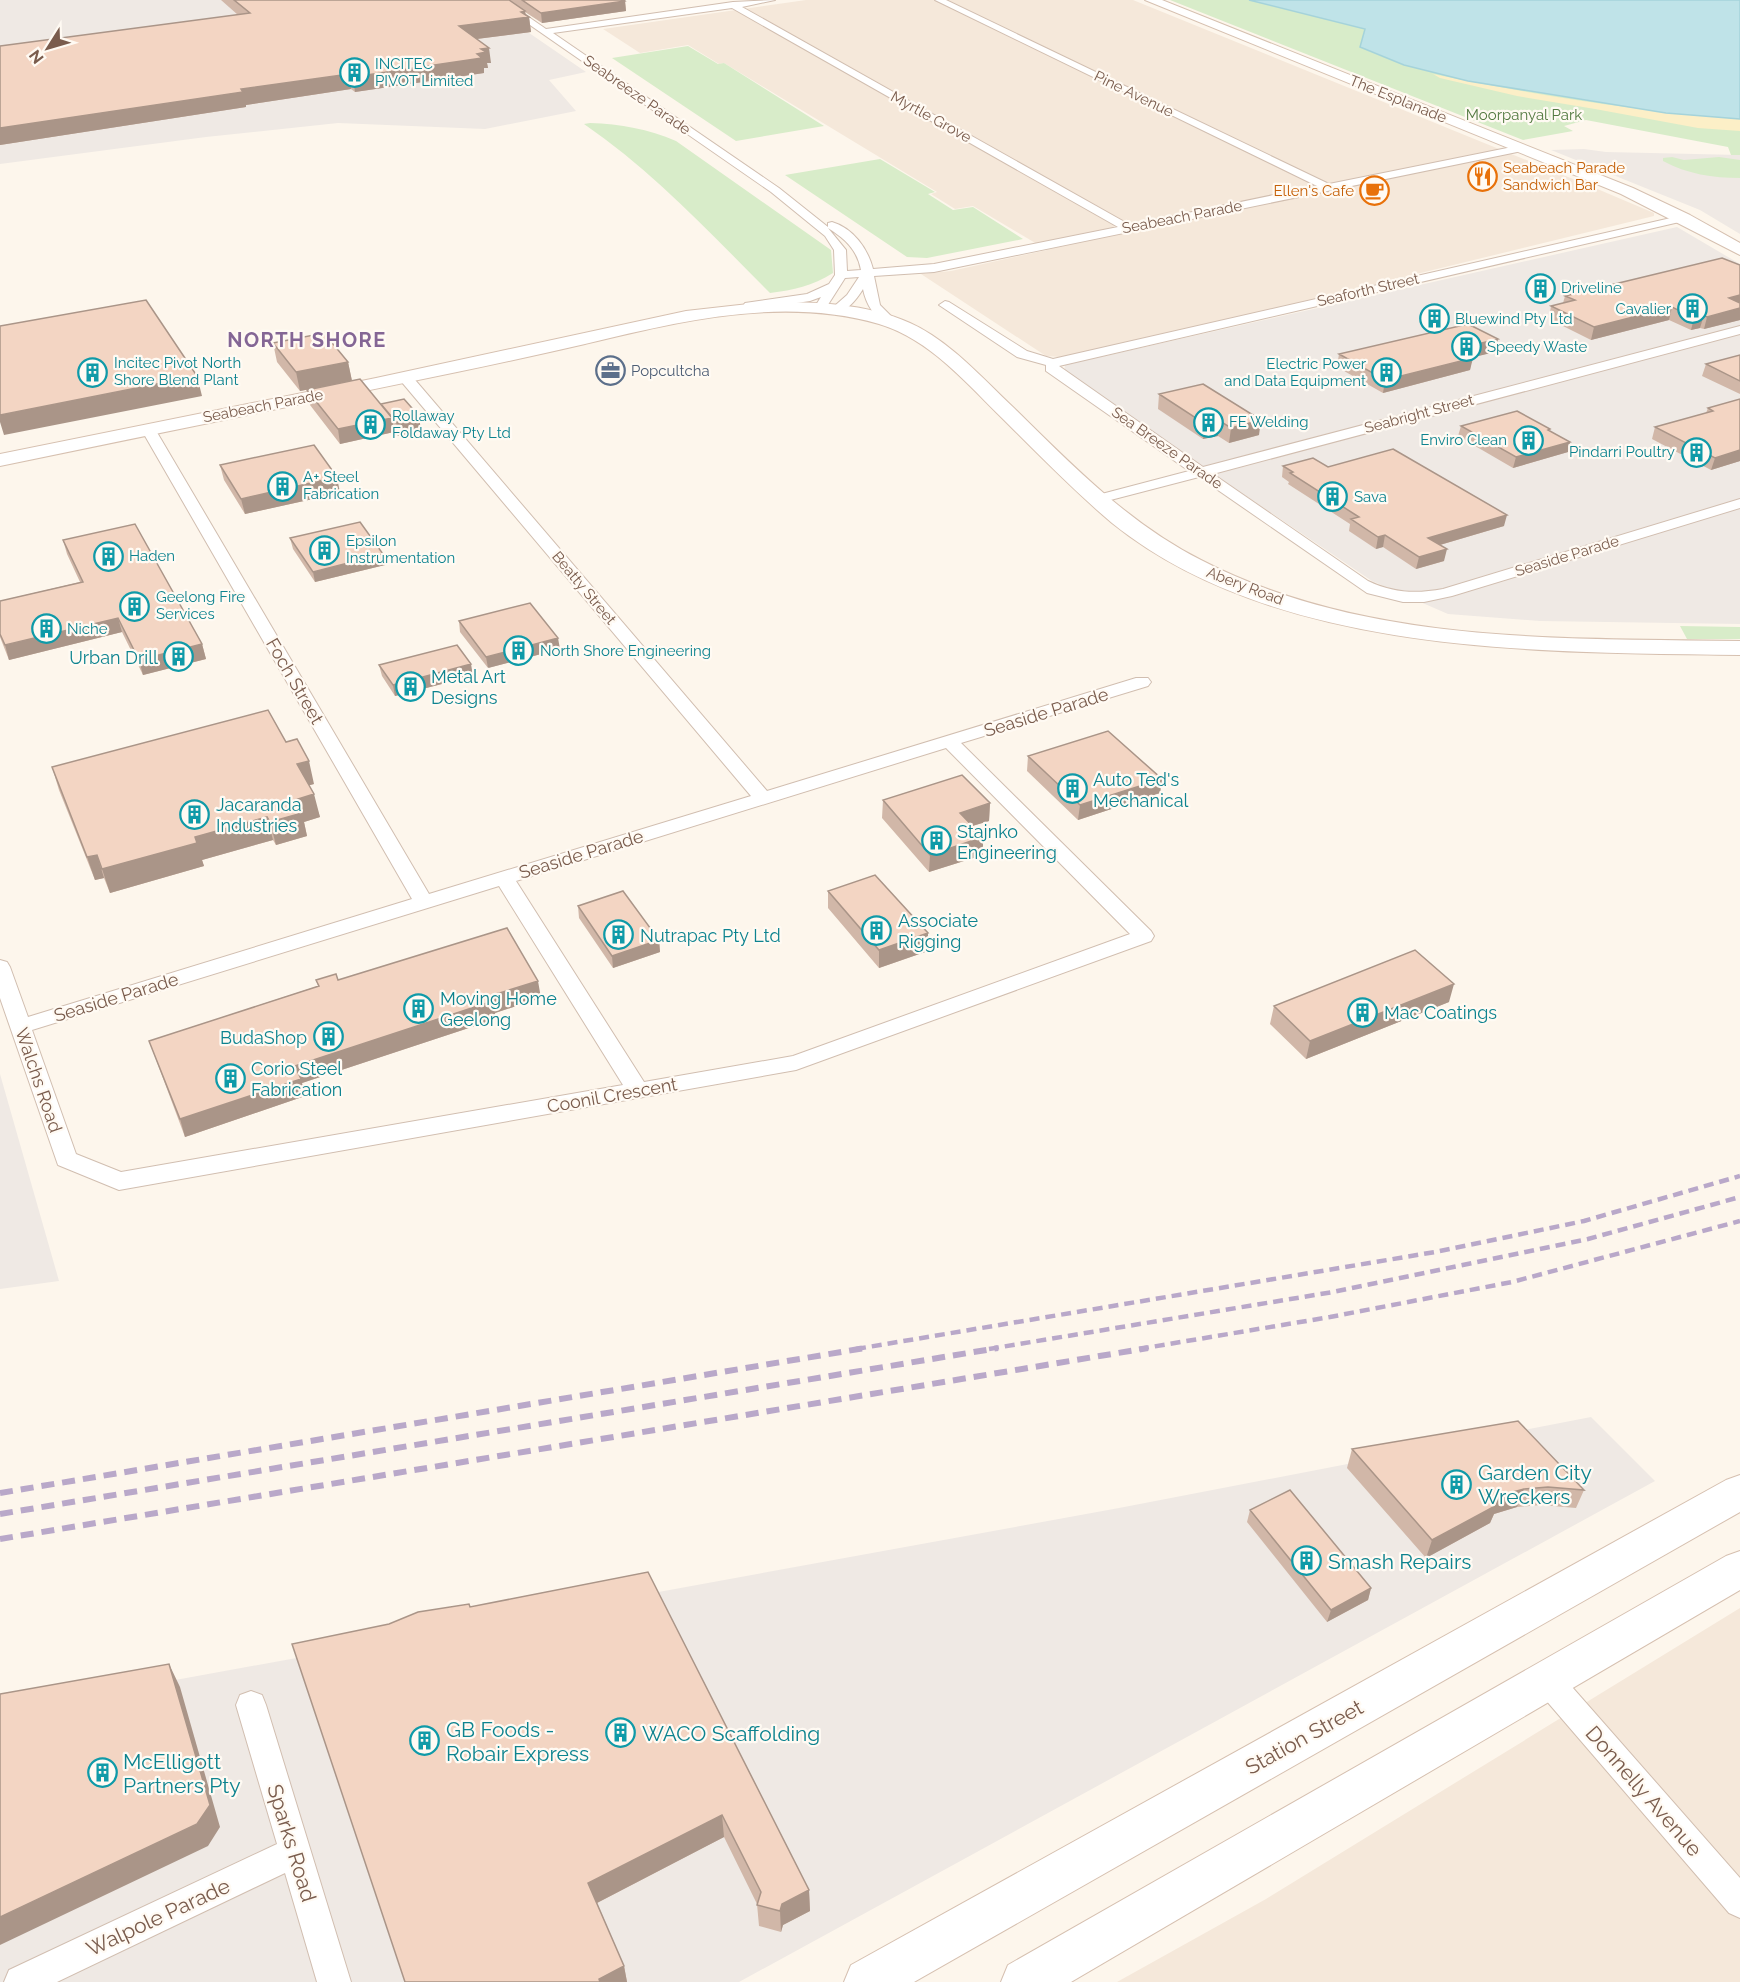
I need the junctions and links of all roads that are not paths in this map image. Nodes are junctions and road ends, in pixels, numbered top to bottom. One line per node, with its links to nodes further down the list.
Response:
1 (498, 0): 6 (street, Seabreeze Parade)
2 (771, 0): 5 (street)
3 (939, 0): 8 (street, Pine Avenue)
4 (1151, 0): 7 (main road, The Esplanade)
5 (733, 5): 6 (street); 11 (street, Myrtle Grove)
6 (544, 32): 9 (street, Seabreeze Parade)
7 (1522, 148): 8 (street, Seabeach Parade); 10 (main road, The Esplanade)
8 (1329, 188): 11 (street, Seabeach Parade)
9 (775, 190): 13 (street, Seabreeze Parade); 14 (street, Seabreeze Parade)
10 (1684, 218): 12 (main road, The Esplanade); 22 (street, Seaforth Street)
11 (1128, 228): 13 (street, Seabeach Parade)
12 (1740, 250)
13 (867, 274): 14 (street, Seabeach Parade); 17 (street); 18 (street, Seabreeze Parade)
14 (838, 280): 16 (street, Seabeach Parade); 17 (street)
15 (945, 305): 22 (street, Sea Breeze Parade)
16 (728, 309): 17 (main road, Seabeach Parade); 20 (main road, Seabeach Parade)
17 (825, 312): 18 (main road, Abery Road); 20 (main road, Seabeach Parade); 21 (main road, Seabeach Parade)
18 (890, 321): 21 (main road, Abery Road)
19 (1740, 330): 26 (street, Seabright Street)
20 (561, 344): 23 (main road, Seabeach Parade)
21 (941, 352): 27 (main road, Abery Road)
22 (1053, 363): 26 (street, Sea Breeze Parade)
23 (405, 377): 24 (main road, Seabeach Parade); 33 (street, Beatty Street)
24 (148, 429): 25 (main road, Seabeach Parade); 35 (street, Foch Street)
25 (0, 460)
26 (1201, 471): 27 (street, Seabright Street); 29 (street, Sea Breeze Parade)
27 (1099, 499): 30 (main road, Abery Road)
28 (1740, 503): 29 (street, Seaside Parade)
29 (1393, 597)
30 (1740, 648)
31 (1142, 682): 32 (street, Seaside Parade)
32 (949, 741): 33 (street, Seaside Parade); 38 (street, Coonil Crescent)
33 (763, 798): 34 (street, Seaside Parade)
34 (504, 878): 35 (street, Seaside Parade); 38 (street)
35 (424, 902): 37 (street, Seaside Parade)
36 (0, 967): 37 (street, Walchs Road)
37 (21, 1026): 39 (street, Walchs Road)
38 (638, 1090): 39 (street, Coonil Crescent)
39 (66, 1159)
40 (1740, 1492): 48 (main road, Station Street)
41 (1740, 1569): 42 (main road)
42 (1548, 1681): 45 (street, Donnelly Avenue); 49 (main road)
43 (250, 1705): 44 (street, Sparks Road)
44 (295, 1852): 46 (street, Walpole Parade); 47 (street, Sparks Road)
45 (1740, 1902)
46 (21, 1982)
47 (334, 1982)
48 (868, 1982)
49 (1025, 1982)

